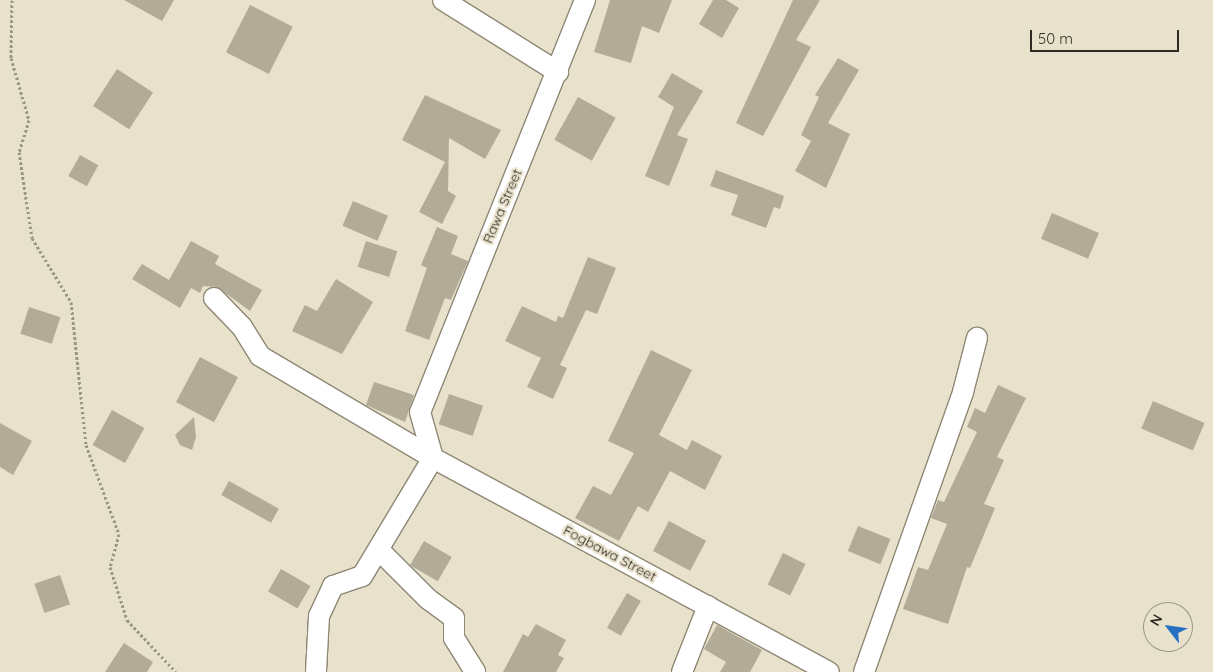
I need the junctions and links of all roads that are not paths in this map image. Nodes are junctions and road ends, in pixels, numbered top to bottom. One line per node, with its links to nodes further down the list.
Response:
1 (443, 0): 3 (street)
2 (585, 0): 3 (street, Rawa Street)
3 (558, 72): 6 (street, Rawa Street)
4 (214, 298): 6 (street, Fogbawa Street)
5 (977, 338): 13 (street)
6 (434, 458): 7 (street); 8 (street, Fogbawa Street)
7 (379, 550): 9 (street); 10 (street)
8 (708, 606): 11 (street); 12 (street, Fogbawa Street)
9 (316, 672)
10 (475, 672)
11 (682, 672)
12 (829, 672)
13 (864, 672)

